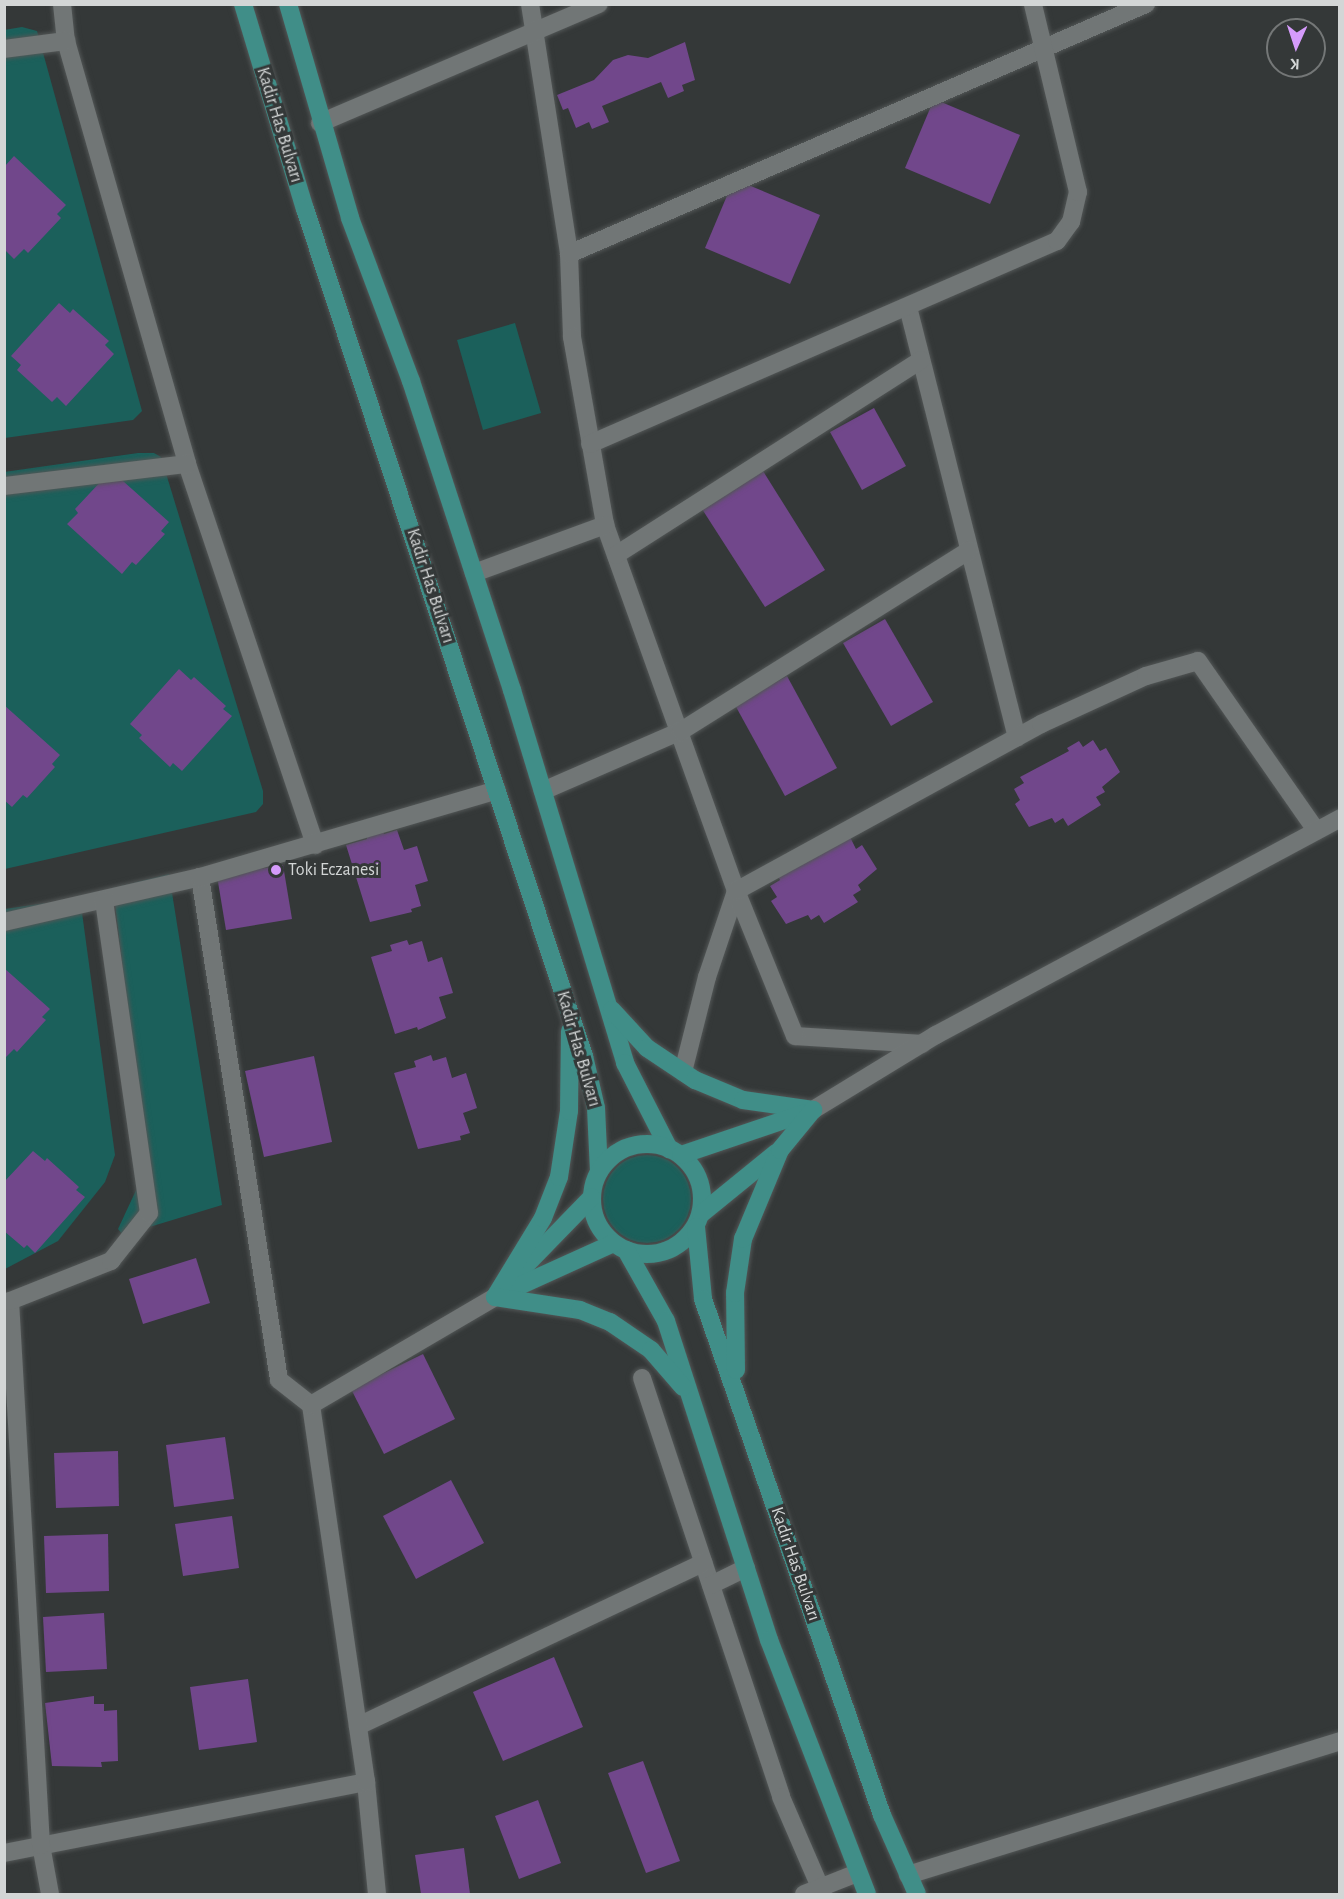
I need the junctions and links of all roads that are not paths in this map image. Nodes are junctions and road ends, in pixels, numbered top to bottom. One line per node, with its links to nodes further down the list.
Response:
1 (62, 4): 9 (street)
2 (243, 4): 25 (highway, Kadir Has Bulvarı)
3 (288, 4): 12 (highway)
4 (531, 4): 8 (street)
5 (599, 4): 8 (street)
6 (1033, 4): 11 (street)
7 (1146, 4): 11 (street)
8 (532, 33): 12 (street); 13 (street)
9 (66, 41): 10 (street); 17 (street)
10 (4, 49)
11 (1045, 49): 13 (street); 14 (street)
12 (320, 123): 22 (highway)
13 (569, 254): 16 (street)
14 (908, 307): 15 (street); 16 (street)
15 (921, 360): 20 (street); 21 (street)
16 (590, 444): 19 (street)
17 (187, 465): 18 (street); 29 (street)
18 (4, 486)
19 (605, 525): 21 (street); 22 (street)
20 (969, 550): 23 (street); 24 (street)
21 (616, 555): 23 (street)
22 (474, 573): 26 (highway)
23 (681, 731): 26 (street); 31 (street)
24 (1017, 737): 28 (street); 31 (street)
25 (497, 790): 29 (street); 35 (highway, Kadir Has Bulvarı)
26 (543, 791): 34 (highway)
27 (1340, 818): 28 (street)
28 (1317, 830): 36 (street)
29 (315, 845): 30 (street)
30 (200, 877): 32 (street); 48 (street)
31 (736, 891): 36 (street); 37 (street)
32 (104, 900): 33 (street); 56 (street)
33 (4, 921)
34 (607, 1004): 37 (highway); 40 (highway)
35 (569, 1010): 41 (highway, Kadir Has Bulvarı); 45 (highway)
36 (922, 1044): 38 (street)
37 (682, 1072): 38 (highway)
38 (813, 1110): 39 (highway); 40 (highway)
39 (780, 1150): 43 (highway); 49 (highway)
40 (675, 1152): 41 (highway); 43 (highway)
41 (599, 1172): 42 (highway)
42 (592, 1197): 44 (highway); 45 (highway)
43 (698, 1220): 44 (highway); 49 (highway, Kadir Has Bulvarı)
44 (620, 1247): 45 (highway); 47 (highway)
45 (495, 1297): 47 (highway); 48 (street)
46 (642, 1378): 50 (street)
47 (693, 1403): 51 (highway)
48 (311, 1405): 53 (street)
49 (743, 1414): 59 (highway, Kadir Has Bulvarı)
50 (704, 1563): 52 (street); 53 (street)
51 (746, 1568): 52 (street); 58 (highway)
52 (711, 1586): 60 (street)
53 (358, 1726): 55 (street)
54 (1340, 1741): 59 (street)
55 (366, 1782): 56 (street); 62 (street)
56 (41, 1845): 57 (street); 61 (street)
57 (4, 1853)
58 (857, 1873): 60 (street); 63 (highway)
59 (908, 1875): 64 (highway, Kadir Has Bulvarı)
60 (816, 1892)
61 (50, 1894)
62 (377, 1894)
63 (867, 1894)
64 (917, 1894)

